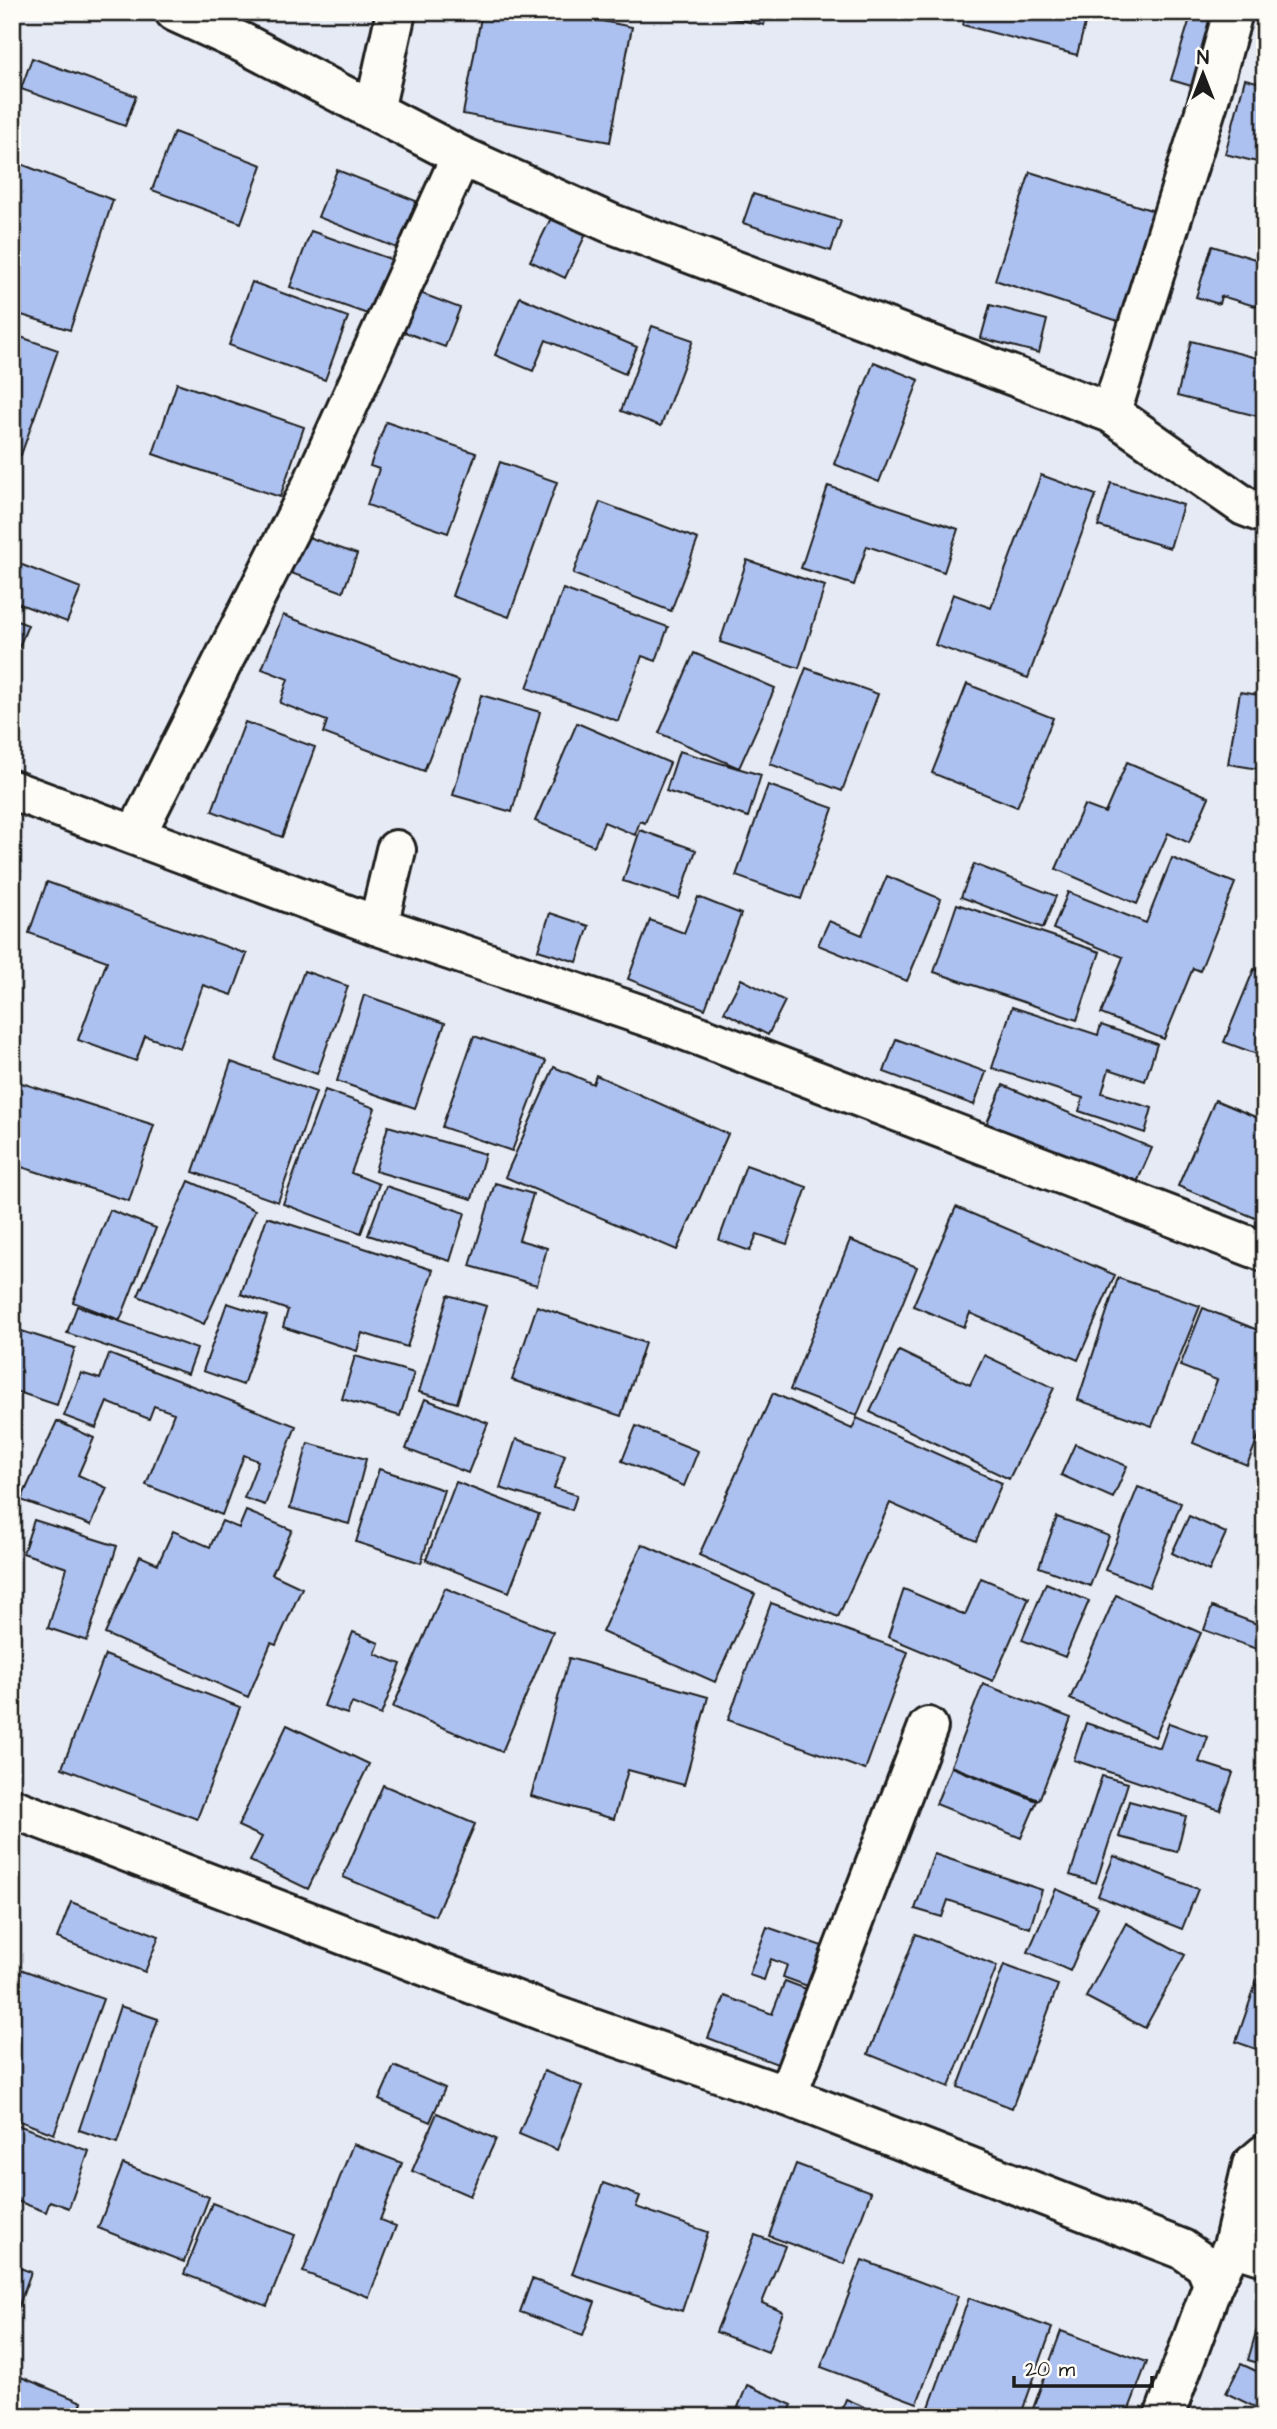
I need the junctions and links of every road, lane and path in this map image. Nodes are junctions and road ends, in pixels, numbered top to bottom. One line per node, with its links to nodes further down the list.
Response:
1 (175, 12): 4 (street)
2 (396, 12): 4 (street)
3 (1233, 12): 6 (street)
4 (374, 111): 5 (street)
5 (461, 156): 6 (street); 9 (street)
6 (1111, 413): 7 (street)
7 (1265, 514)
8 (12, 790): 9 (street)
9 (136, 834): 11 (street)
10 (396, 850): 11 (street)
11 (378, 926): 12 (street)
12 (1265, 1252)
13 (928, 1727): 15 (street)
14 (12, 1808): 15 (street)
15 (787, 2096): 18 (street)
16 (1265, 2154): 17 (street)
17 (1249, 2251): 18 (street)
18 (1213, 2284): 19 (street)
19 (1164, 2417)

